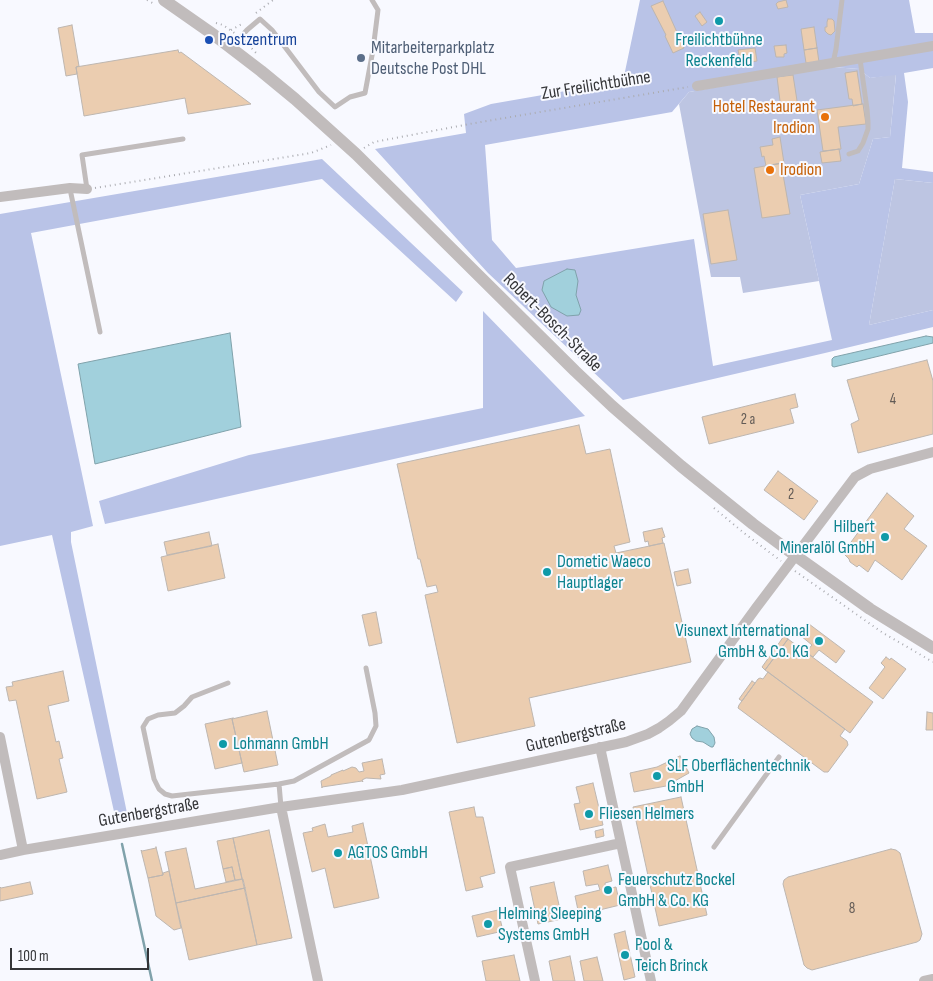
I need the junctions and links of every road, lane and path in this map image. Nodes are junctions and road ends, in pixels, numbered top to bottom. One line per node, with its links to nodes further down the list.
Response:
1 (164, 0): 7 (street, Robert-Bosch-Straße)
2 (372, 0): 5 (lane)
3 (842, 0): 10 (lane)
4 (212, 22): 5 (path)
5 (241, 37): 7 (lane); 8 (path)
6 (933, 46): 9 (street)
7 (232, 48): 21 (street, Robert-Bosch-Straße)
8 (260, 58)
9 (860, 58): 10 (street); 15 (lane)
10 (833, 63): 11 (street)
11 (697, 86): 14 (path, Zur Freilichtbühne)
12 (183, 139): 17 (lane)
13 (332, 145): 17 (path)
14 (359, 145)
15 (849, 154)
16 (70, 188): 17 (street); 18 (street); 19 (lane)
17 (88, 189)
18 (0, 198)
19 (100, 332)
20 (933, 452): 21 (street, Gutenbergstraße)
21 (796, 556): 22 (street, Robert-Bosch-Straße); 26 (street, Gutenbergstraße)
22 (933, 648)
23 (366, 668): 28 (lane)
24 (228, 683): 28 (lane)
25 (0, 737): 32 (street)
26 (600, 747): 29 (street, Gutenbergstraße); 30 (street)
27 (779, 757): 31 (lane)
28 (279, 784): 29 (lane)
29 (281, 807): 32 (street, Gutenbergstraße); 35 (street)
30 (621, 843): 36 (street); 37 (street)
31 (714, 847)
32 (23, 850): 33 (street, Gutenbergstraße)
33 (0, 855)
34 (933, 979): 38 (street)
35 (318, 981)
36 (535, 981)
37 (651, 981)
38 (924, 981)

